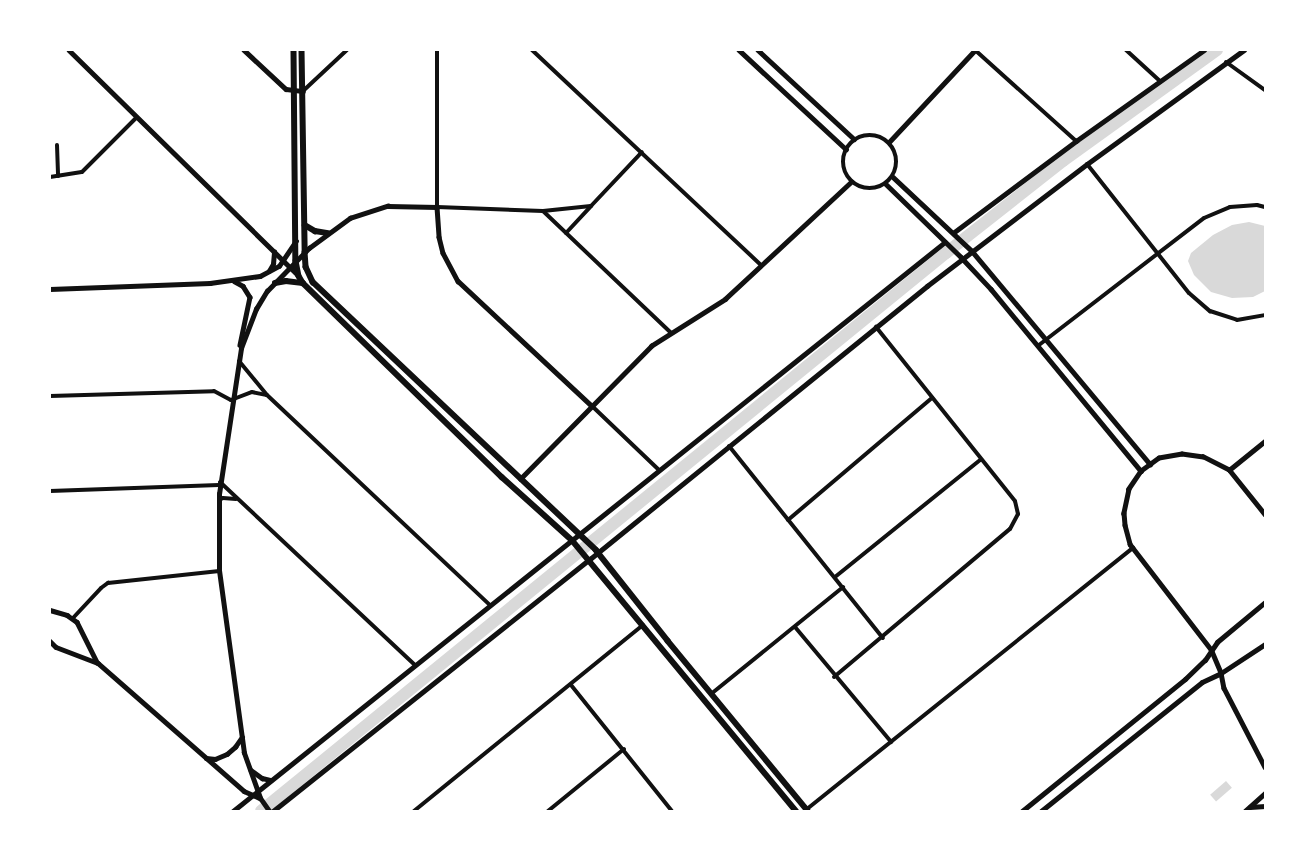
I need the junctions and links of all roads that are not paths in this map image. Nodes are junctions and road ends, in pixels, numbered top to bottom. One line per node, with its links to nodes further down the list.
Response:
1 (69, 50): 19 (street)
2 (244, 50): 17 (street)
3 (294, 50): 17 (main road)
4 (302, 50): 18 (main road)
5 (347, 50): 18 (street)
6 (437, 50): 33 (street)
7 (532, 50): 25 (street)
8 (739, 50): 24 (street)
9 (758, 50): 20 (street)
10 (975, 50): 21 (street); 22 (street)
11 (1126, 50): 15 (street)
12 (1204, 50): 15 (street)
13 (1244, 50): 14 (street)
14 (1226, 62): 16 (street); 26 (street)
15 (1161, 82): 21 (street)
16 (1265, 90)
17 (294, 91): 18 (street); 40 (main road)
18 (302, 91): 36 (main road)
19 (136, 118): 27 (street); 43 (street)
20 (854, 139): 22 (street); 24 (street)
21 (1076, 141): 39 (street)
22 (889, 142): 29 (street)
23 (57, 145): 27 (street)
24 (846, 149): 30 (street)
25 (642, 152): 32 (street); 49 (street)
26 (1087, 164): 42 (street); 45 (street)
27 (58, 176): 28 (street)
28 (50, 177)
29 (893, 177): 31 (street); 39 (street)
30 (851, 182): 31 (street); 49 (street)
31 (886, 184): 41 (street)
32 (591, 206): 35 (street); 38 (street)
33 (437, 207): 35 (street); 37 (street); 68 (street)
34 (1265, 207): 45 (street)
35 (543, 211): 38 (street)
36 (305, 225): 37 (main road); 44 (main road)
37 (328, 233): 44 (street)
38 (566, 233): 59 (street)
39 (955, 235): 42 (street)
40 (296, 240): 47 (street); 48 (main road)
41 (946, 243): 46 (street); 73 (street)
42 (971, 250): 46 (street); 60 (street)
43 (274, 252): 47 (street); 51 (street)
44 (305, 252): 48 (street); 76 (main road)
45 (1157, 253): 57 (street); 60 (street)
46 (962, 258): 58 (street); 61 (street)
47 (283, 261): 50 (street); 51 (street)
48 (296, 261): 50 (street); 52 (main road)
49 (761, 265): 59 (street)
50 (290, 267): 52 (street); 54 (street)
51 (266, 274): 53 (street)
52 (299, 276): 55 (main road)
53 (231, 280): 56 (street); 62 (street)
54 (275, 283): 55 (main road); 62 (street)
55 (303, 283): 84 (main road)
56 (50, 289)
57 (1265, 315)
58 (876, 327): 66 (street); 70 (street)
59 (672, 332): 68 (street)
60 (1047, 339): 61 (street); 72 (street)
61 (1039, 345): 75 (street)
62 (240, 348): 63 (street)
63 (239, 358): 64 (street); 67 (street)
64 (266, 395): 67 (street); 92 (street)
65 (50, 396): 67 (street)
66 (932, 398): 71 (street); 82 (street)
67 (231, 400): 77 (street)
68 (592, 406): 73 (street); 76 (street)
69 (1265, 440): 74 (street)
70 (729, 446): 82 (street); 86 (street)
71 (980, 460): 89 (street); 97 (street)
72 (1150, 464): 74 (street); 75 (street)
73 (659, 470): 83 (street)
74 (1229, 470): 81 (street)
75 (1141, 471): 85 (street)
76 (520, 479): 83 (main road)
77 (219, 484): 78 (street); 79 (street); 80 (street)
78 (50, 492)
79 (236, 499): 80 (street); 102 (street)
80 (219, 500): 88 (street)
81 (1265, 515)
82 (788, 520): 89 (street)
83 (581, 534): 84 (street); 86 (main road)
84 (572, 541): 87 (main road); 92 (street)
85 (1133, 548): 100 (street); 108 (street)
86 (597, 551): 87 (street); 106 (main road)
87 (589, 558): 95 (main road); 124 (street)
88 (219, 571): 94 (street); 107 (street)
89 (835, 577): 90 (street)
90 (843, 587): 96 (street); 97 (street)
91 (1265, 602): 100 (main road)
92 (490, 605): 102 (street)
93 (50, 610): 94 (street)
94 (73, 618): 101 (street)
95 (643, 625): 105 (street); 128 (main road)
96 (794, 628): 104 (street); 106 (street)
97 (883, 638): 104 (street)
98 (50, 643): 101 (street)
99 (1265, 644): 103 (main road)
100 (1211, 649): 103 (street); 117 (main road)
101 (98, 663): 110 (street)
102 (415, 665): 113 (street)
103 (1221, 673): 112 (street); 119 (main road)
104 (834, 677): 108 (street)
105 (571, 684): 109 (street); 125 (street)
106 (712, 694): 122 (main road)
107 (242, 736): 110 (street); 111 (street)
108 (891, 742): 122 (street)
109 (624, 750): 126 (street); 127 (street)
110 (206, 758): 116 (street)
111 (248, 765): 113 (street); 114 (street)
112 (1265, 767)
113 (271, 780): 114 (street)
114 (258, 791): 116 (street); 118 (street)
115 (1265, 792): 121 (street)
116 (252, 796): 118 (street); 123 (street)
117 (1040, 797): 119 (main road); 129 (main road)
118 (261, 799): 124 (street)
119 (1047, 806): 130 (main road)
120 (1265, 806): 121 (street)
121 (1250, 807): 131 (street)
122 (808, 810)
123 (233, 811)
124 (270, 811)
125 (414, 811)
126 (548, 811)
127 (672, 811)
128 (796, 811)
129 (1022, 811)
130 (1042, 811)
131 (1245, 811)

